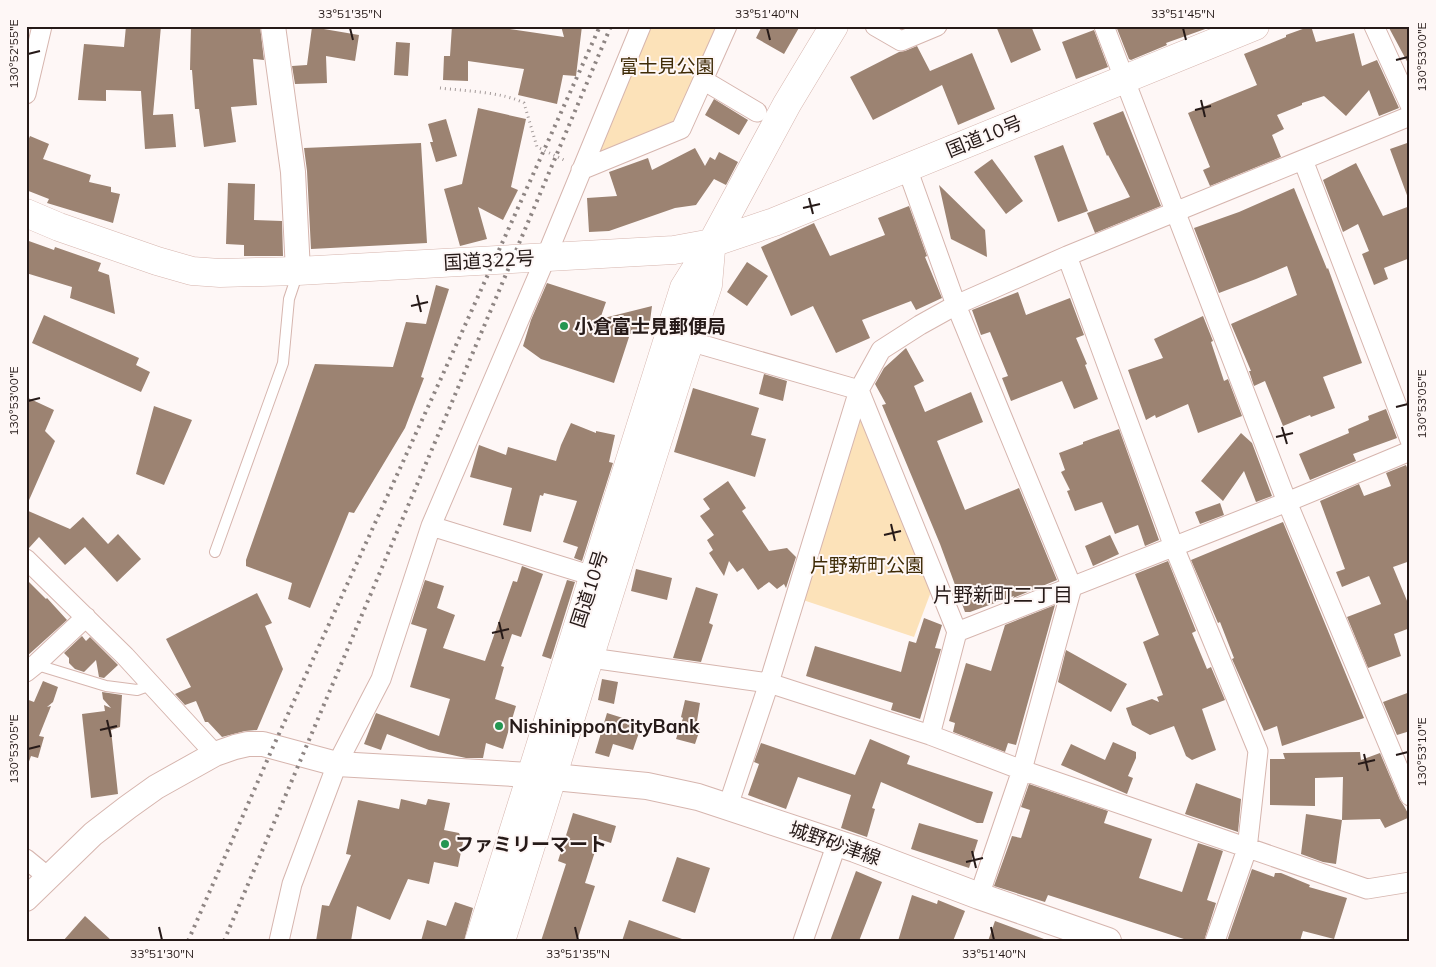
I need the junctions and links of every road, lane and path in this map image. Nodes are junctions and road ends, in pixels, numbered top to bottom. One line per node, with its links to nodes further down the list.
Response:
1 (42, 26): 14 (street)
2 (273, 26): 26 (street)
3 (641, 26): 20 (street)
4 (727, 26): 12 (street)
5 (834, 26): 23 (highway)
6 (874, 26): 7 (street)
7 (937, 26)
8 (1104, 26): 11 (street)
9 (1255, 26): 11 (highway, 国道10号)
10 (1374, 26): 15 (street)
11 (1125, 79): 19 (highway, 国道10号); 22 (street)
12 (703, 80): 16 (street); 20 (street)
13 (440, 88): 20 (path)
14 (26, 94)
15 (1410, 105)
16 (757, 112)
17 (1410, 116): 18 (street)
18 (1303, 160): 22 (street); 30 (street)
19 (907, 168): 23 (highway, 国道10号); 27 (street)
20 (581, 170): 25 (street)
21 (26, 213): 26 (highway, 国道322号)
22 (1175, 213): 24 (street); 32 (street)
23 (712, 244): 25 (highway, 国道322号); 28 (highway, 国道10号); 37 (highway, 国道10号)
24 (1067, 256): 27 (street); 34 (street)
25 (546, 257): 26 (highway, 国道322号); 33 (street)
26 (298, 271): 35 (lane)
27 (956, 306): 29 (street); 38 (street)
28 (689, 341): 29 (street); 41 (highway, 国道10号)
29 (859, 390): 40 (street); 43 (street)
30 (1410, 440)
31 (1410, 450): 32 (street)
32 (1287, 502): 34 (street); 50 (street)
33 (431, 526): 37 (street); 47 (street)
34 (1174, 547): 38 (street); 53 (street)
35 (216, 552)
36 (26, 559): 39 (street)
37 (593, 576): 49 (highway, 国道10号)
38 (1072, 587): 40 (street); 48 (street)
39 (86, 617): 42 (street); 44 (street)
40 (956, 632): 45 (street)
41 (591, 658): 43 (street); 49 (highway, 国道10号)
42 (30, 666): 44 (lane)
43 (769, 683): 45 (street); 51 (street)
44 (151, 685): 46 (street)
45 (930, 735): 48 (street)
46 (215, 754): 47 (street); 55 (street)
47 (336, 764): 49 (street); 59 (street)
48 (1022, 770): 53 (street); 57 (street)
49 (542, 776): 51 (main road, 城野砂津線); 60 (highway, 国道10号); 61 (highway, 国道10号)
50 (1410, 796)
51 (728, 806): 52 (main road, 城野砂津線)
52 (837, 843): 57 (main road, 城野砂津線); 62 (street)
53 (1247, 849): 56 (street); 64 (street)
54 (26, 859): 55 (street)
55 (48, 877): 58 (street)
56 (1410, 882)
57 (979, 896): 63 (main road, 城野砂津線)
58 (26, 899)
59 (279, 941)
60 (479, 941)
61 (502, 941)
62 (803, 941)
63 (1108, 941)
64 (1215, 941)

